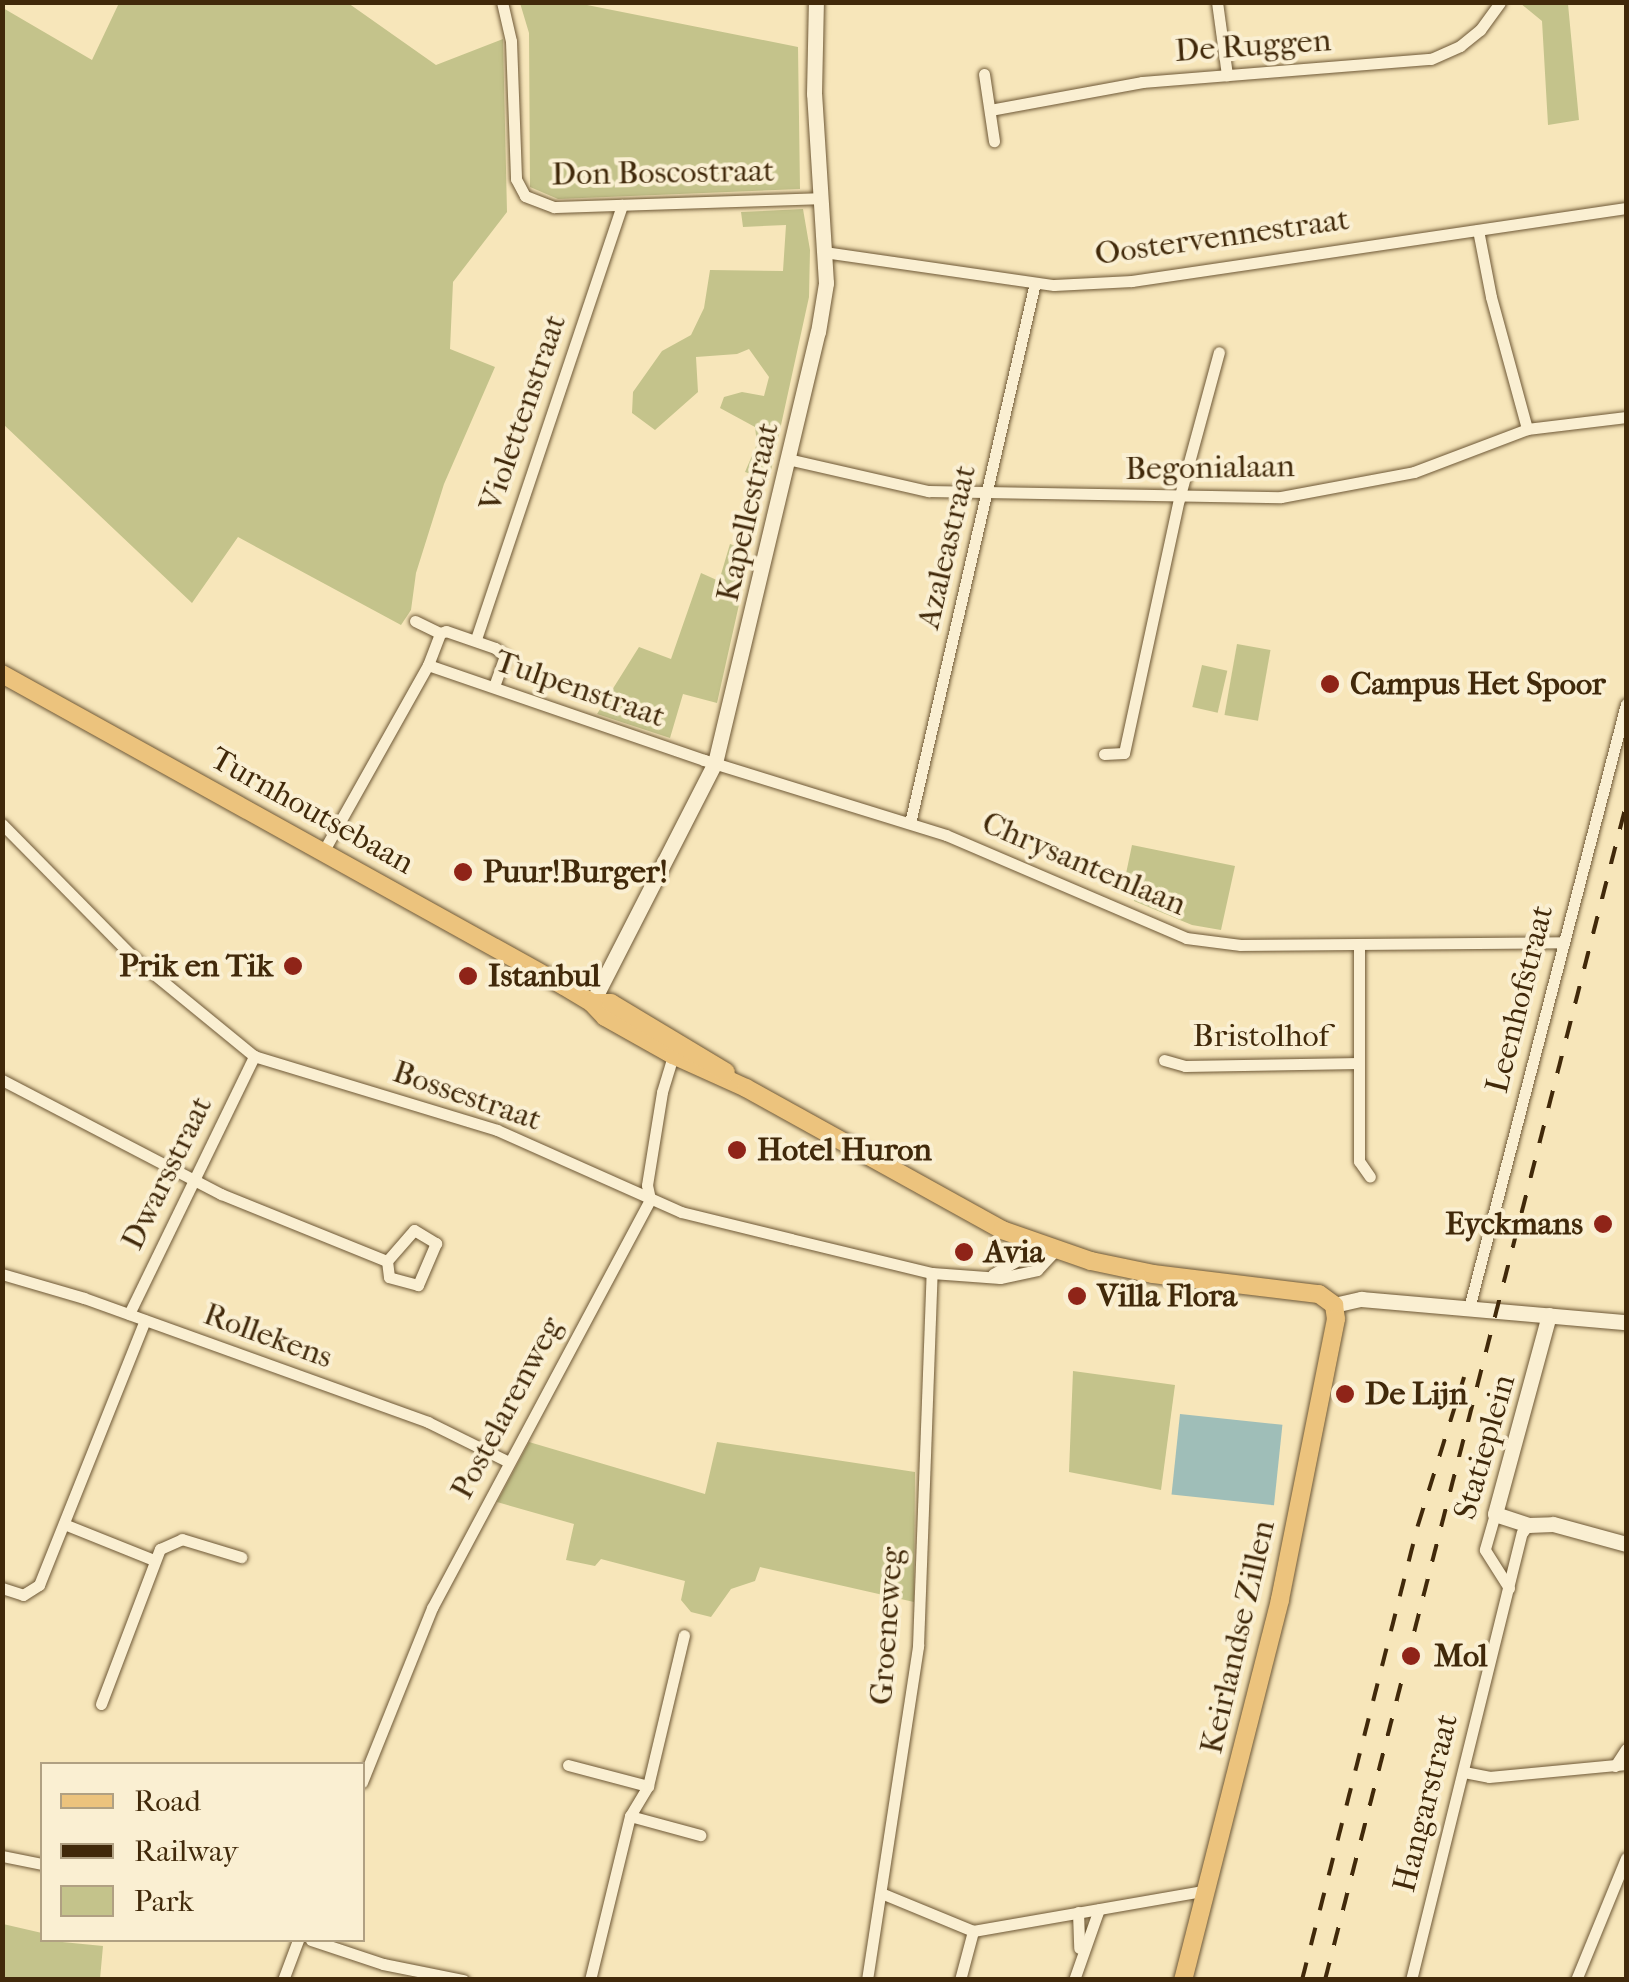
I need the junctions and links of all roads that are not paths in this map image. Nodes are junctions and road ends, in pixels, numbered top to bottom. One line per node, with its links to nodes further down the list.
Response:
1 (502, 2): 10 (street, Don Boscostraat)
2 (816, 2): 9 (street, Kapellestraat)
3 (1216, 2): 6 (street)
4 (1500, 2): 6 (street, De Ruggen)
5 (984, 74): 7 (street)
6 (1227, 75): 7 (street, De Ruggen)
7 (990, 110): 8 (street)
8 (994, 141)
9 (820, 198): 10 (street, Don Boscostraat); 13 (street, Kapellestraat)
10 (622, 204): 23 (street, Violettenstraat)
11 (1626, 208): 12 (street, Oostervennestraat)
12 (1478, 230): 14 (street, Oostervennestraat); 17 (street)
13 (824, 252): 14 (street, Oostervennestraat); 18 (street, Kapellestraat)
14 (1035, 283): 19 (street, Azaleastraat)
15 (1219, 352): 20 (street)
16 (1626, 417): 17 (street, Begonialaan)
17 (1526, 429): 20 (street, Begonialaan)
18 (788, 458): 19 (street, Begonialaan); 29 (street, Kapellestraat)
19 (988, 493): 20 (street, Begonialaan); 30 (street, Azaleastraat)
20 (1179, 499): 28 (street)
21 (415, 621): 22 (street)
22 (440, 634): 23 (street); 24 (street)
23 (476, 639): 26 (street)
24 (428, 665): 26 (street, Tulpenstraat); 32 (street)
25 (2, 674): 32 (main road, Turnhoutsebaan)
26 (494, 686): 29 (street, Tulpenstraat)
27 (1626, 704): 33 (street, Leenhofstraat)
28 (1104, 754)
29 (714, 763): 30 (street, Chrysantenlaan); 35 (street, Kapellestraat)
30 (910, 823): 34 (street, Chrysantenlaan)
31 (2, 824): 37 (street, Bossestraat)
32 (323, 852): 35 (main road, Turnhoutsebaan)
33 (1563, 942): 34 (street, Chrysantenlaan); 52 (street, Leenhofstraat)
34 (1359, 944): 39 (street, Bristolhof)
35 (592, 1002): 36 (main road, Turnhoutsebaan); 41 (main road, Turnhoutsebaan)
36 (673, 1055): 41 (main road, Turnhoutsebaan); 44 (street, Postelarenweg)
37 (254, 1056): 43 (street, Dwarsstraat); 44 (street, Bossestraat)
38 (1164, 1060): 39 (street, Bristolhof)
39 (1359, 1063): 42 (street, Bristolhof)
40 (2, 1080): 43 (street)
41 (746, 1088): 45 (main road, Turnhoutsebaan)
42 (1370, 1177)
43 (194, 1179): 47 (street); 53 (street, Dwarsstraat)
44 (650, 1198): 48 (street, Bossestraat); 57 (street, Postelarenweg)
45 (1030, 1243): 46 (main road, Turnhoutsebaan); 50 (street)
46 (1054, 1251): 50 (street, Bossestraat); 51 (main road, Turnhoutsebaan)
47 (388, 1261): 47 (street)
48 (932, 1273): 50 (street, Bossestraat); 80 (street, Groeneweg)
49 (2, 1274): 53 (street, Rollekens)
50 (990, 1275)
51 (1334, 1305): 52 (street, Turnhoutsebaan); 79 (main road, Keirlandse Zillen)
52 (1469, 1308): 54 (street, Turnhoutsebaan)
53 (130, 1314): 55 (street, Rollekens)
54 (1550, 1315): 56 (street, Turnhoutsebaan); 58 (street, Statieplein)
55 (145, 1320): 57 (street, Rollekens); 59 (street)
56 (1626, 1322)
57 (509, 1462): 72 (street, Postelarenweg)
58 (1495, 1514): 60 (street); 65 (street, Statieplein)
59 (64, 1524): 63 (street); 64 (street)
60 (1528, 1525): 61 (street); 65 (street, Hangarstraat)
61 (1626, 1544)
62 (241, 1557): 63 (street)
63 (154, 1560): 67 (street)
64 (2, 1588)
65 (1508, 1588): 71 (street, Hangarstraat)
66 (684, 1635): 73 (street)
67 (101, 1704)
68 (1626, 1749): 70 (street)
69 (568, 1765): 73 (street)
70 (1621, 1765): 71 (street)
71 (1464, 1772): 94 (street, Hangarstraat)
72 (365, 1775)
73 (648, 1786): 74 (street)
74 (630, 1816): 75 (street); 89 (street)
75 (700, 1835)
76 (2, 1856): 78 (street)
77 (1626, 1858): 95 (street)
78 (40, 1864)
79 (1207, 1890): 81 (street); 93 (main road, Keirlandse Zillen)
80 (882, 1893): 83 (street); 90 (street, Groeneweg)
81 (1099, 1909): 82 (street); 86 (street)
82 (1078, 1912): 83 (street); 86 (street)
83 (973, 1931): 91 (street)
84 (297, 1942): 87 (street)
85 (317, 1942): 88 (street)
86 (1079, 1958): 92 (street)
87 (283, 1980)
88 (463, 1980)
89 (590, 1980)
90 (868, 1980)
91 (960, 1980)
92 (1074, 1980)
93 (1184, 1980)
94 (1411, 1980)
95 (1576, 1980)

